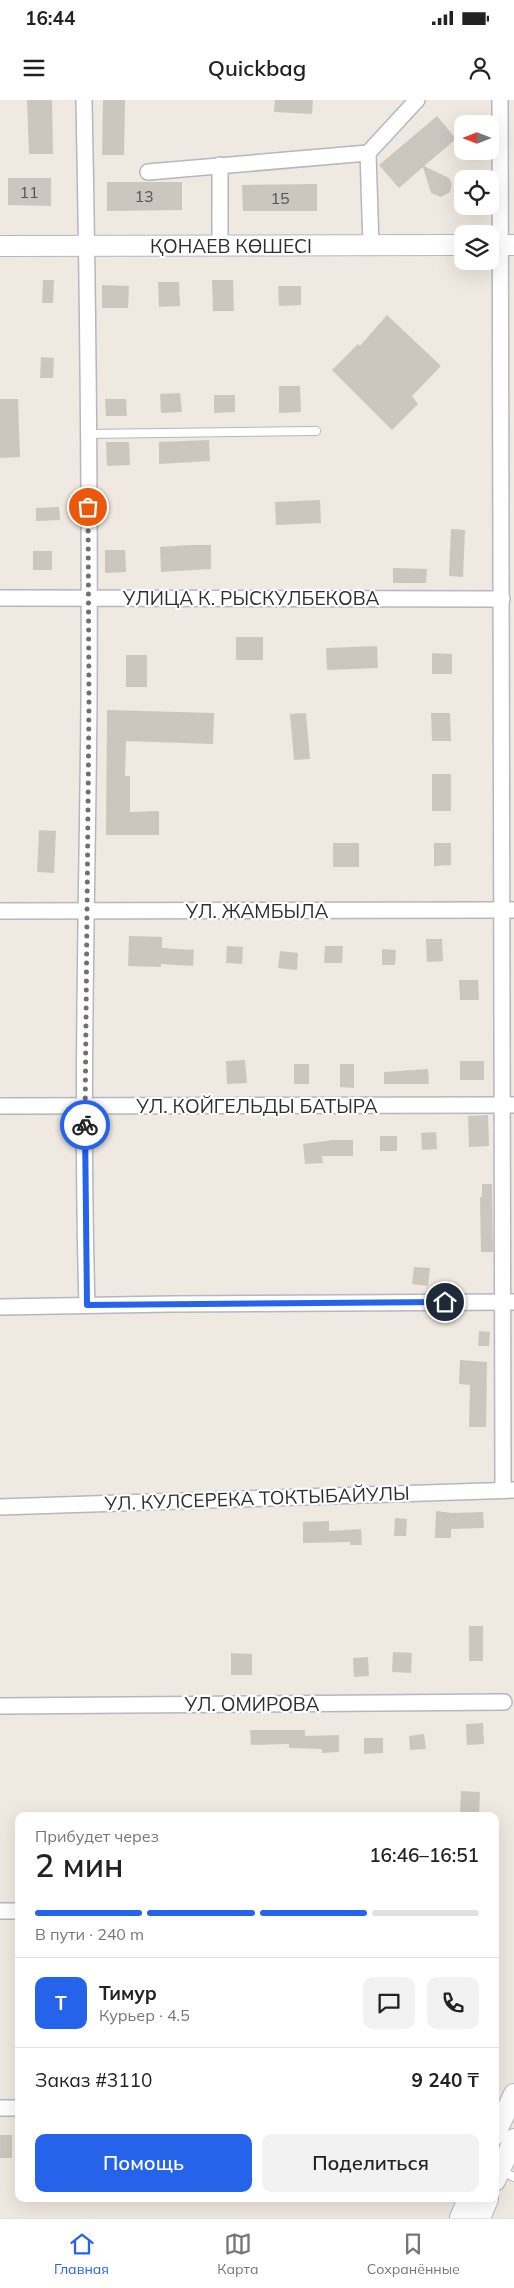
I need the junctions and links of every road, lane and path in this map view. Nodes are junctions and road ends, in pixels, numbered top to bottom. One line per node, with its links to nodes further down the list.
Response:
1 (84, 100): 12 (street)
2 (417, 100): 4 (street)
3 (500, 100): 8 (street)
4 (368, 153): 5 (street); 11 (street)
5 (220, 166): 6 (street); 10 (street)
6 (148, 172)
7 (454, 245): 11 (street, ҚОНАЕВ КӨШЕСІ)
8 (502, 245): 15 (street)
9 (0, 246): 12 (street, ҚОНАЕВ КӨШЕСІ)
10 (220, 246): 11 (street, ҚОНАЕВ КӨШЕСІ); 12 (street, ҚОНАЕВ КӨШЕСІ)
11 (371, 246)
12 (87, 247): 14 (street)
13 (316, 431): 14 (lane)
14 (88, 434): 17 (street)
15 (508, 518): 18 (street)
16 (0, 598): 17 (street, УЛИЦА К. РЫСКУЛБЕКОВА)
17 (88, 598): 18 (street, УЛИЦА К. РЫСКУЛБЕКОВА); 22 (street)
18 (502, 599): 19 (street)
19 (508, 698): 20 (street)
20 (508, 910): 22 (street, УЛ. ЖАМБЫЛА); 23 (street)
21 (0, 911): 22 (street, УЛ. ЖАМБЫЛА)
22 (86, 911): 25 (street)
23 (508, 1105): 25 (street, УЛ. КОЙГЕЛЬДЫ БАТЫРА); 26 (street)
24 (0, 1106): 25 (street, УЛ. КОЙГЕЛЬДЫ БАТЫРА)
25 (86, 1107): 27 (street)
26 (509, 1302): 27 (street); 29 (street)
27 (87, 1305): 28 (street)
28 (0, 1307)
29 (509, 1489): 30 (street, УЛ. КУЛСЕРЕКА ТОКТЫБАЙУЛЫ)
30 (0, 1507)
31 (504, 1702): 32 (street, УЛ. ОМИРОВА)
32 (0, 1706)
33 (0, 1911): 34 (street)
34 (15, 1912)
35 (507, 2099): 38 (street)
36 (0, 2108): 37 (street)
37 (15, 2108)
38 (499, 2123)
39 (514, 2139): 40 (street)
40 (503, 2176)
41 (467, 2202): 43 (street)
42 (487, 2202): 44 (street)
43 (460, 2218)
44 (480, 2218)

